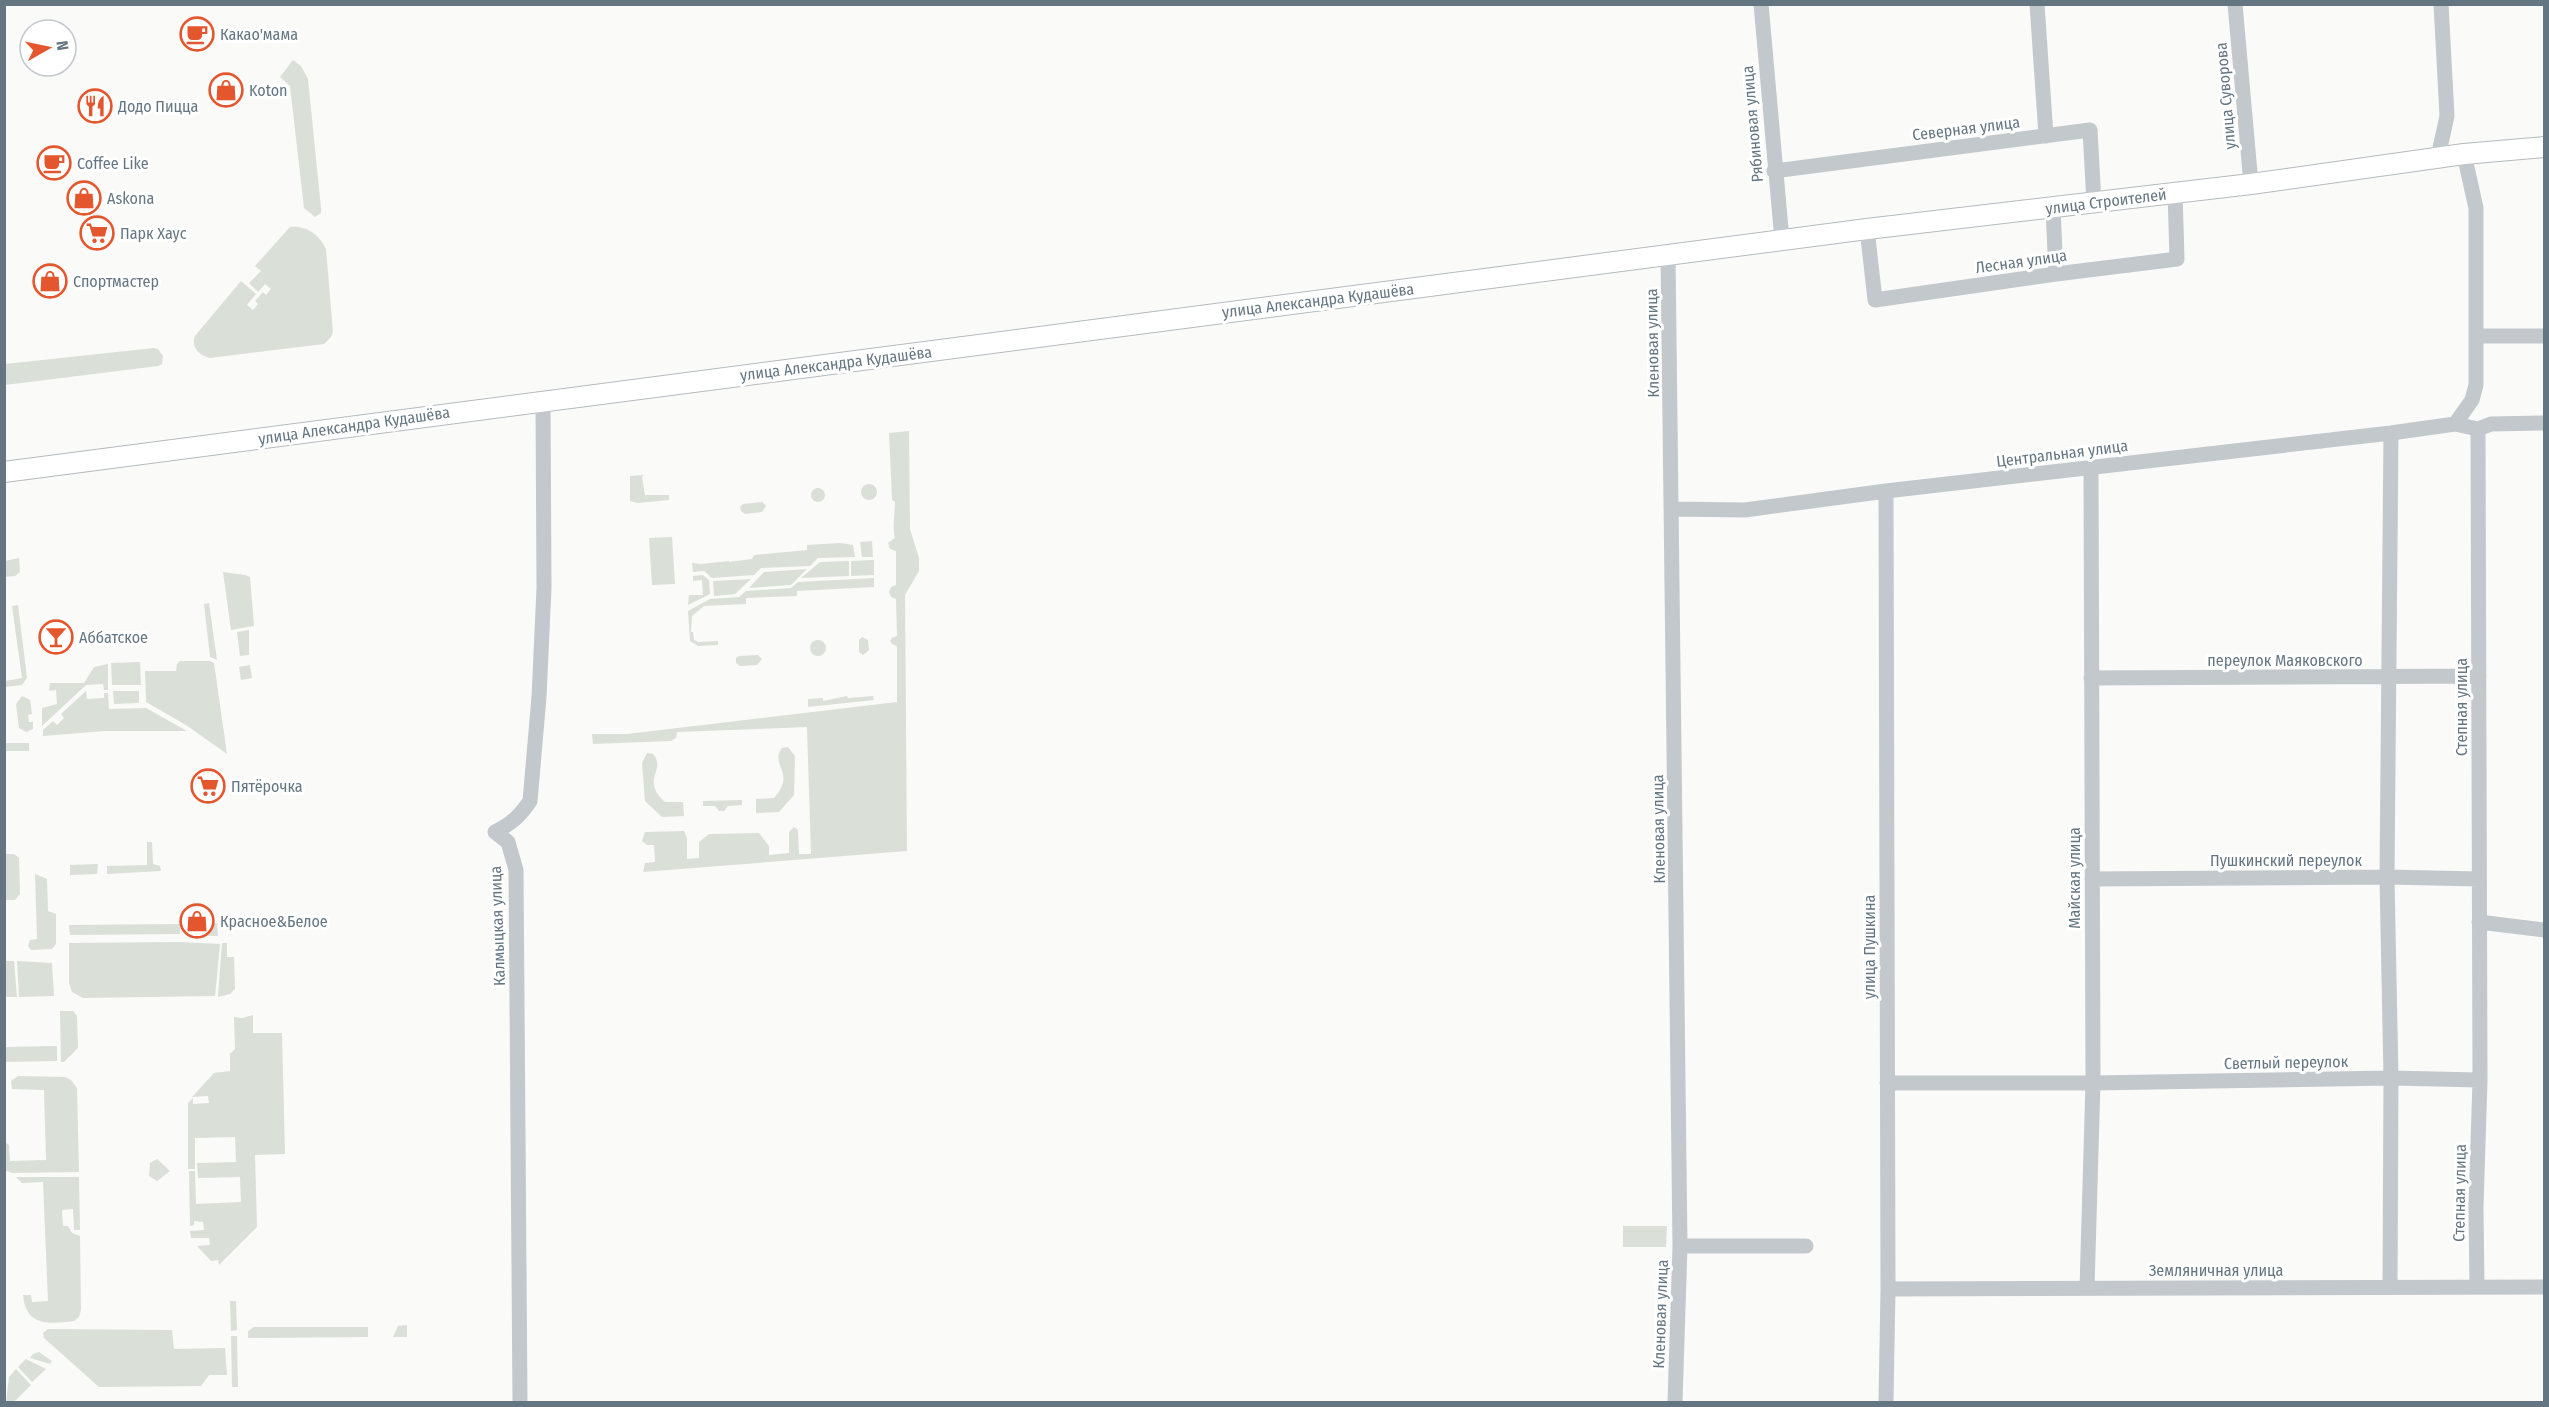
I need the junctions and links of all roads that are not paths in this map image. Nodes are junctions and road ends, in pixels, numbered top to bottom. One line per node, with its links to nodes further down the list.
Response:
1 (1761, 4): 9 (street, Рябиновая улица)
2 (2037, 4): 5 (street)
3 (2235, 4): 10 (street, улица Суворова)
4 (2441, 4): 8 (street)
5 (2046, 136): 9 (street, Северная улица); 12 (street, Северная улица)
6 (2544, 147): 7 (main road, улица Строителей)
7 (2464, 154): 8 (main road, улица Строителей); 18 (street)
8 (2438, 157): 10 (main road, улица Строителей)
9 (1774, 171): 15 (street, Рябиновая улица)
10 (2251, 184): 11 (main road, улица Строителей)
11 (2175, 192): 12 (main road, улица Строителей); 17 (street, Лесная улица)
12 (2094, 203): 13 (main road, улица Строителей)
13 (2053, 208): 14 (main road, улица Строителей); 17 (street)
14 (1867, 229): 15 (main road, улица Строителей); 17 (street, Лесная улица)
15 (1782, 240): 16 (main road, улица Строителей)
16 (1668, 255): 20 (main road, улица Александра Кудашёва); 28 (street, Кленовая улица)
17 (2056, 274)
18 (2476, 336): 19 (street); 22 (street)
19 (2544, 336)
20 (543, 401): 26 (main road, улица Александра Кудашёва); 48 (street, Калмыцкая улица)
21 (2544, 423): 23 (street)
22 (2456, 424): 23 (street); 24 (street, Центральная улица)
23 (2478, 429): 29 (street, Степная улица)
24 (2391, 433): 25 (street, Центральная улица); 31 (street)
25 (2091, 468): 27 (street, Центральная улица); 30 (street, Майская улица)
26 (4, 472)
27 (1886, 491): 28 (street, Центральная улица); 39 (street, улица Пушкина)
28 (1673, 509): 41 (street, Кленовая улица)
29 (2479, 676): 31 (street, переулок Маяковского); 34 (street, Степная улица)
30 (2091, 678): 31 (street, переулок Маяковского); 33 (street, Майская улица)
31 (2390, 678): 32 (street)
32 (2387, 877): 33 (street, Пушкинский переулок); 34 (street, Пушкинский переулок); 37 (street)
33 (2092, 879): 40 (street, Майская улица)
34 (2480, 879): 35 (street, Степная улица)
35 (2479, 922): 36 (street); 38 (street, Степная улица)
36 (2544, 930)
37 (2391, 1078): 38 (street, Светлый переулок); 40 (street, Светлый переулок); 43 (street)
38 (2480, 1080): 44 (street, Степная улица)
39 (1887, 1083): 40 (street, Светлый переулок); 47 (street, улица Пушкина)
40 (2093, 1083): 46 (street, Майская улица)
41 (1680, 1246): 42 (street); 49 (street, Кленовая улица)
42 (1806, 1246)
43 (2390, 1287): 44 (street, Земляничная улица); 46 (street, Земляничная улица)
44 (2477, 1287): 45 (street, Земляничная улица)
45 (2544, 1287)
46 (2087, 1288): 47 (street, Земляничная улица)
47 (1888, 1289): 50 (street, улица Пушкина)
48 (520, 1402)
49 (1675, 1402)
50 (1886, 1402)

